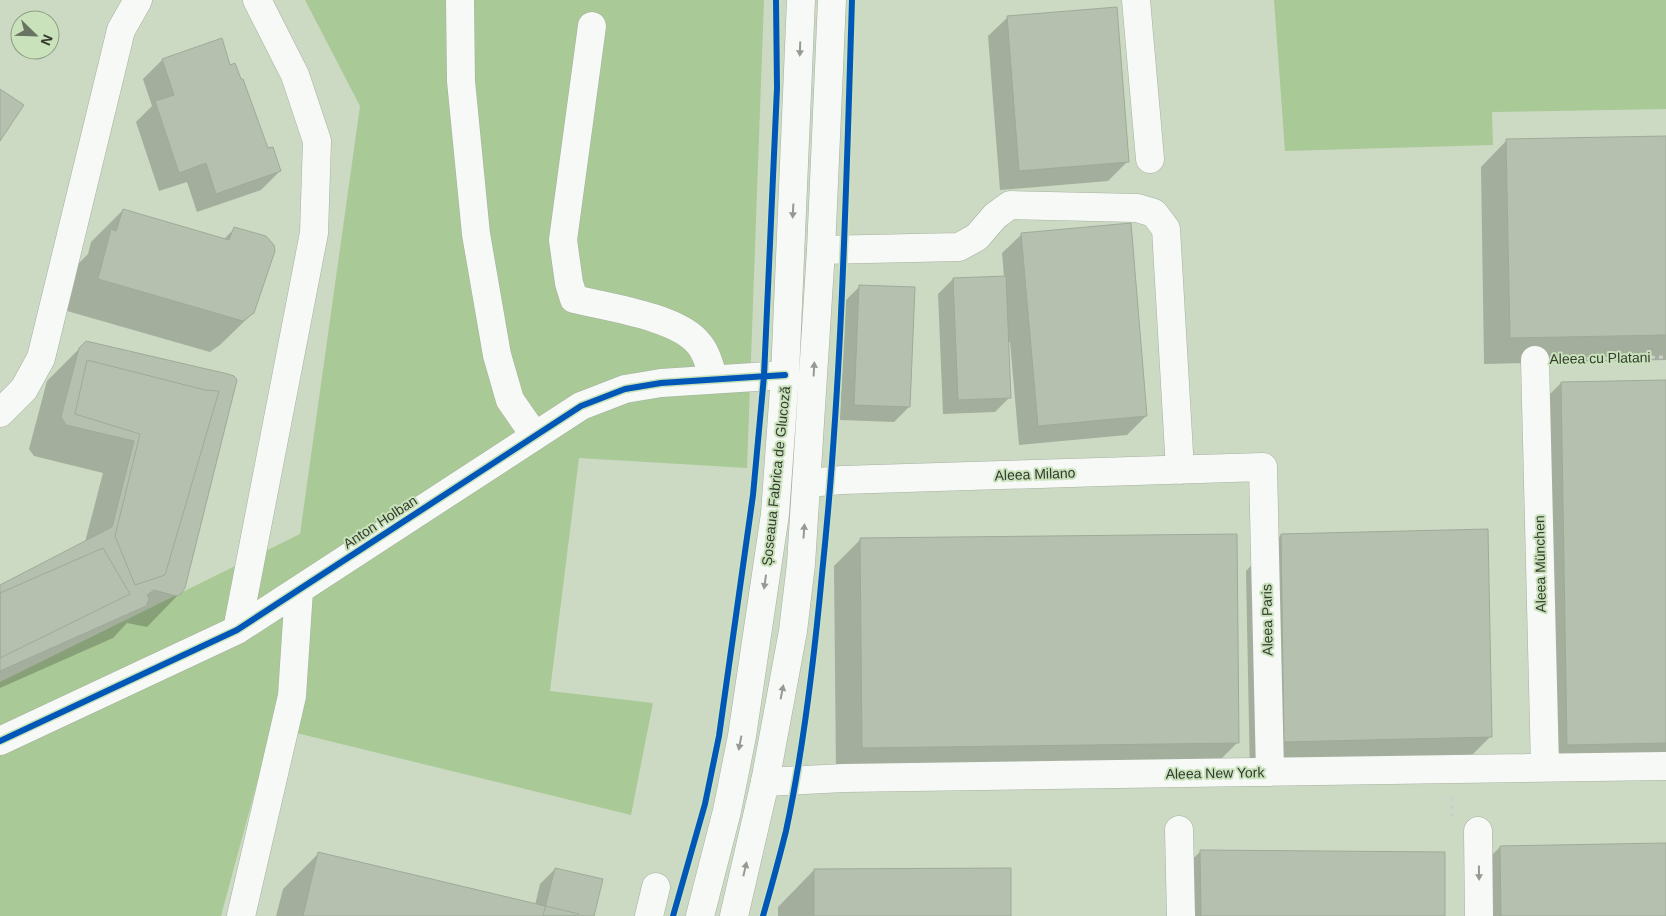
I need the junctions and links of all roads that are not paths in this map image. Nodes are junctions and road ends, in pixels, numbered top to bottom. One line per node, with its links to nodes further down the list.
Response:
1 (138, 0): 13 (main road)
2 (257, 0): 19 (main road)
3 (460, 0): 14 (main road)
4 (801, 0): 11 (main road, Șoseaua Fabrica de Glucoză, one-way to 11)
5 (832, 0): 9 (main road, Șoseaua Fabrica de Glucoză)
6 (1136, 0): 8 (main road)
7 (592, 26): 12 (main road)
8 (1150, 159)
9 (820, 250): 16 (main road); 17 (main road, Șoseaua Fabrica de Glucoză, one-way to 9)
10 (1535, 360): 22 (main road, Aleea München)
11 (785, 375): 12 (main road, Anton Holban); 30 (main road, Șoseaua Fabrica de Glucoză, one-way to 30)
12 (714, 379): 14 (main road, Anton Holban)
13 (0, 413)
14 (535, 436): 18 (main road, Anton Holban)
15 (1263, 468): 16 (main road, Aleea Milano); 23 (main road, Aleea Paris)
16 (1180, 470): 17 (main road, Aleea Milano)
17 (808, 483): 24 (main road, Șoseaua Fabrica de Glucoză, one-way to 17)
18 (299, 590): 19 (main road, Anton Holban); 28 (main road)
19 (237, 630): 20 (main road, Anton Holban)
20 (0, 741)
21 (1666, 766): 22 (main road, Aleea New York)
22 (1544, 767): 23 (main road, Aleea New York)
23 (1270, 772): 24 (main road, Aleea New York)
24 (765, 782): 31 (main road, Șoseaua Fabrica de Glucoză, one-way to 24)
25 (1180, 830): 32 (main road)
26 (1478, 830): 33 (main road, one-way to 33)
27 (656, 887): 29 (main road)
28 (241, 916)
29 (649, 916)
30 (700, 916)
31 (734, 916)
32 (1181, 916)
33 (1479, 916)

